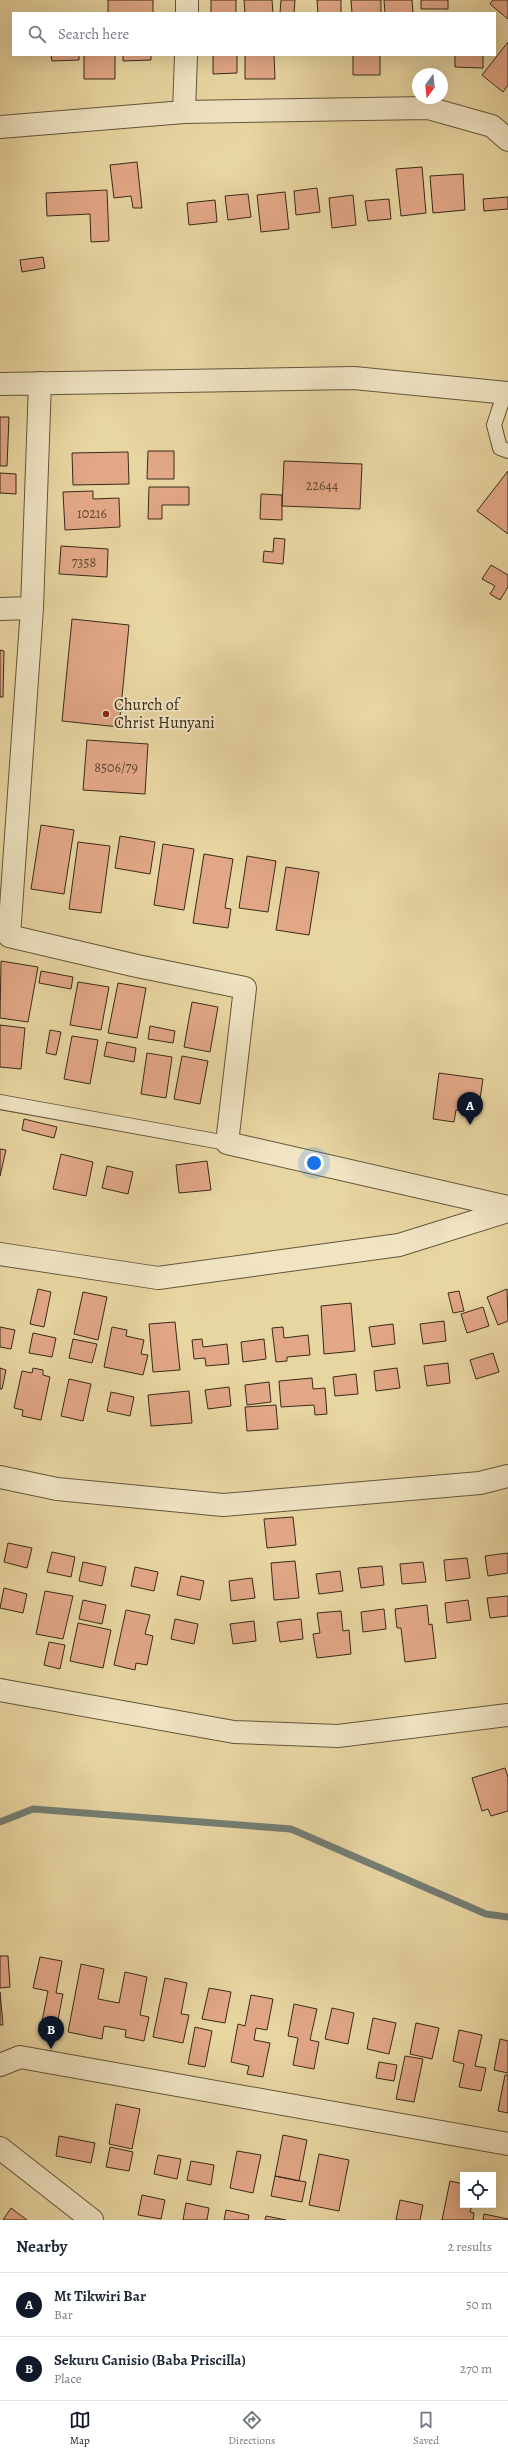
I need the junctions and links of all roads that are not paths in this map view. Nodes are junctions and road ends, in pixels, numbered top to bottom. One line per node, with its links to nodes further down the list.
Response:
1 (188, 0): 2 (street)
2 (187, 12)
3 (186, 56): 4 (street)
4 (184, 112): 5 (street); 6 (street)
5 (0, 127)
6 (508, 140)
7 (40, 383): 8 (street); 9 (street); 11 (street)
8 (0, 384)
9 (507, 393): 10 (lane)
10 (508, 451)
11 (32, 608): 12 (street); 13 (street)
12 (0, 609)
13 (9, 808): 14 (street)
14 (4, 936): 16 (street)
15 (0, 1102): 16 (lane)
16 (227, 1143): 17 (street)
17 (508, 1207)
18 (508, 1211): 19 (street)
19 (0, 1254)
20 (508, 1476): 21 (street)
21 (0, 1477)
22 (0, 1690): 23 (street)
23 (508, 1715)
24 (0, 2066): 25 (street)
25 (508, 2144)
26 (0, 2148): 27 (street)
27 (92, 2220)

